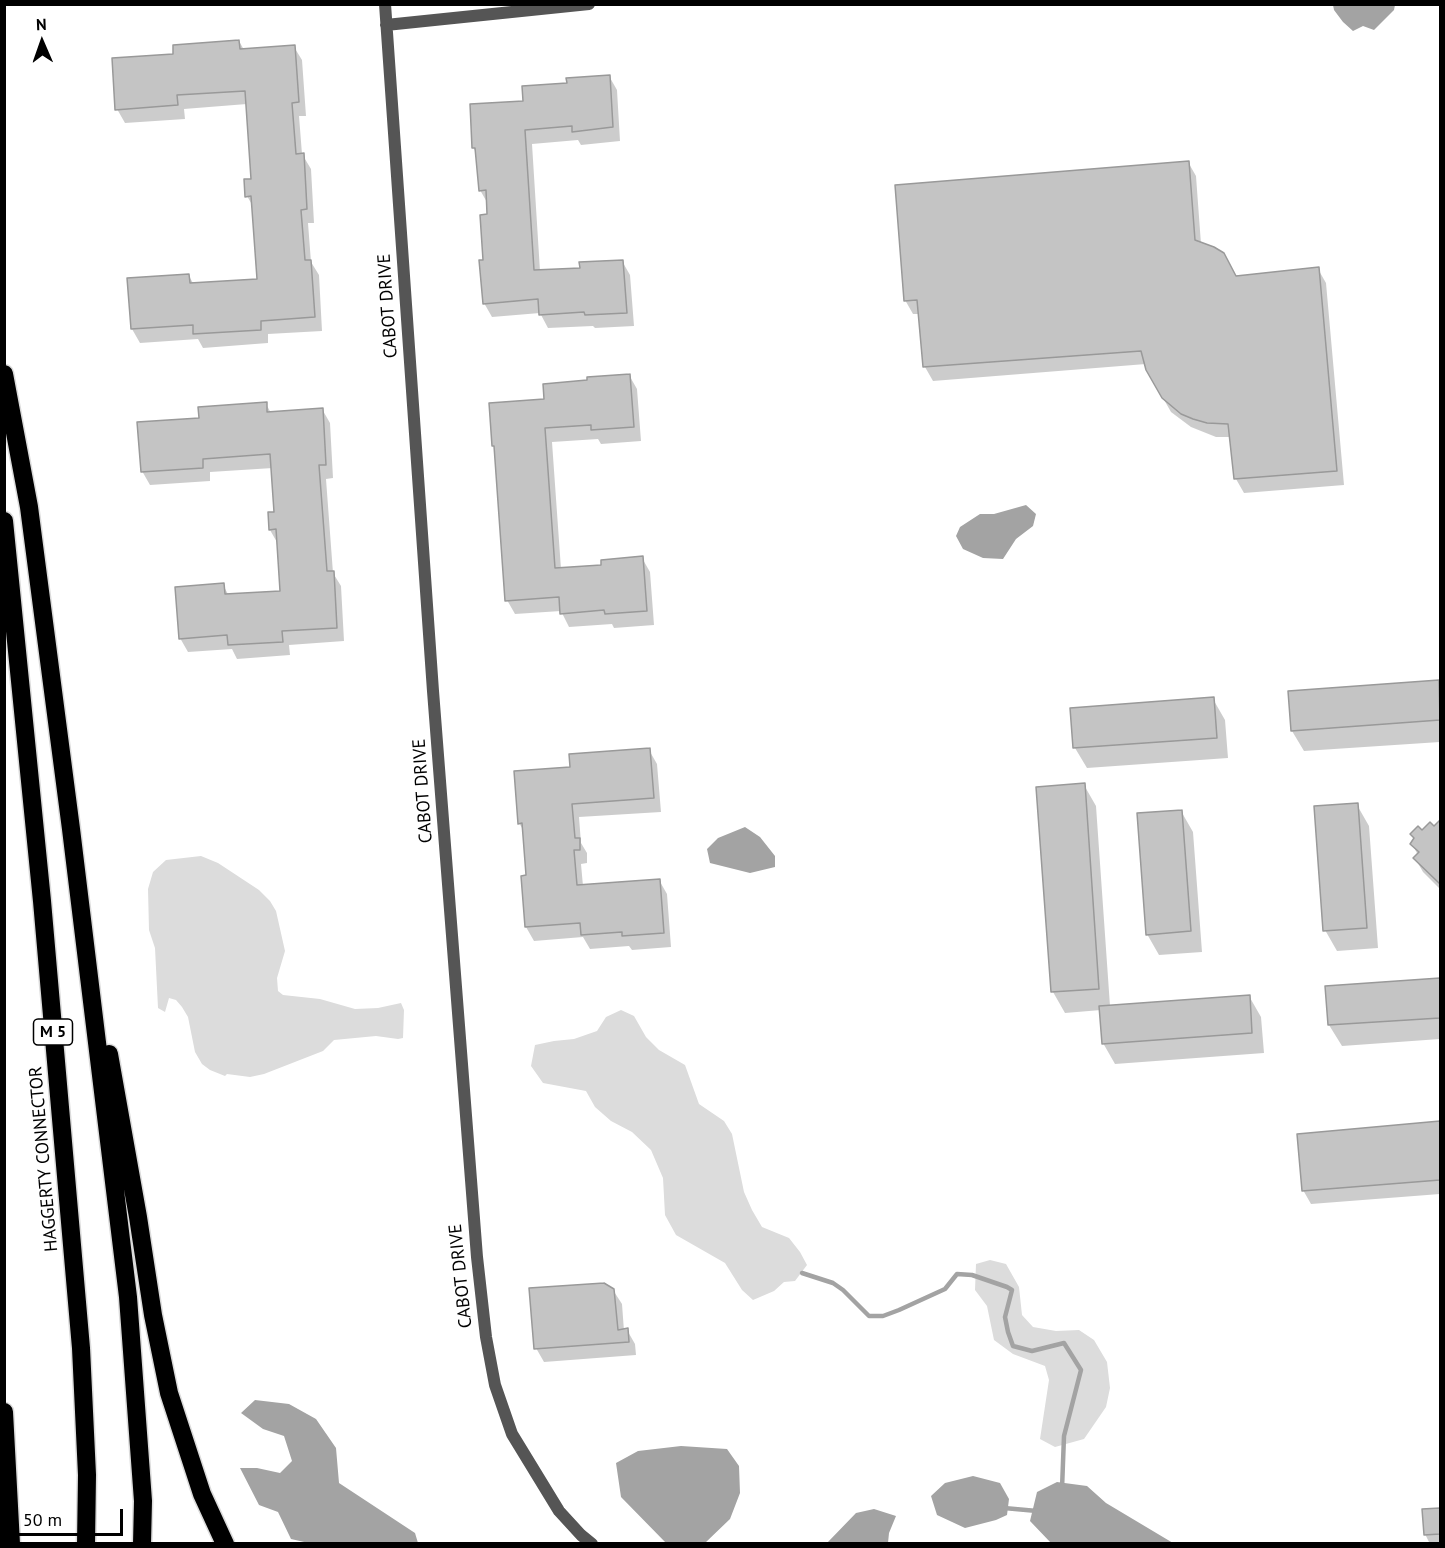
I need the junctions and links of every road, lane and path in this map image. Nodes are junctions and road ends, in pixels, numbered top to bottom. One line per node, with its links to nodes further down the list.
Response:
1 (385, 4): 3 (street, CABOT DRIVE)
2 (589, 4): 3 (street)
3 (386, 25): 12 (street, CABOT DRIVE)
4 (4, 374): 6 (highway)
5 (4, 521): 9 (highway, HAGGERTY CONNECTOR / M 5)
6 (87, 960): 10 (highway); 11 (highway)
7 (4, 1412): 8 (highway)
8 (11, 1544)
9 (86, 1544)
10 (142, 1544)
11 (225, 1544)
12 (592, 1544)

